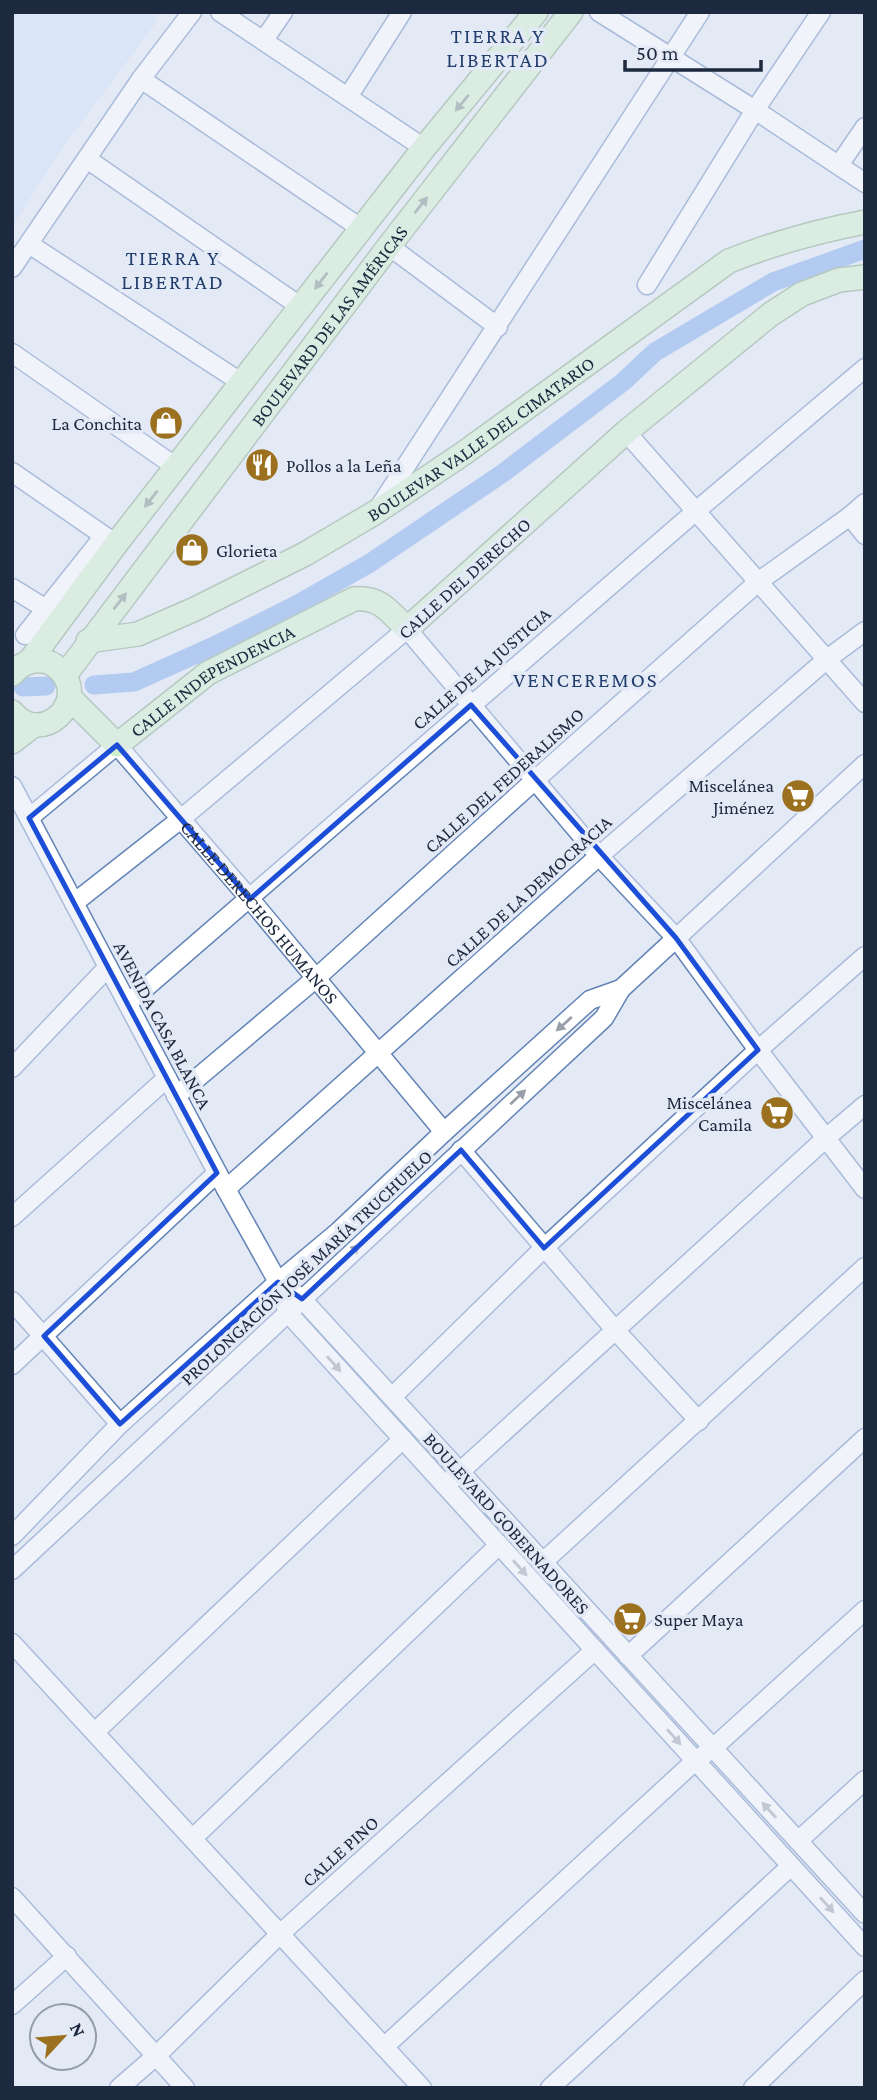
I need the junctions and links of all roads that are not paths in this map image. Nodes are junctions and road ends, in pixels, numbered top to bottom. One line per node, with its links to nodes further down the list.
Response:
1 (192, 12): 12 (street)
2 (220, 12): 10 (street)
3 (284, 12): 10 (street)
4 (402, 12): 13 (street)
5 (536, 12): 16 (main road, BOULEVARD DE LAS AMÉRICAS, one-way to 16)
6 (571, 12): 23 (main road, BOULEVARD DE LAS AMÉRICAS, one-way to 6)
7 (599, 12): 11 (street)
8 (700, 12): 11 (street)
9 (821, 12): 14 (street)
10 (264, 40): 13 (street)
11 (671, 58): 14 (street); 28 (street)
12 (141, 79): 17 (street); 21 (street)
13 (348, 97): 16 (street)
14 (755, 110): 18 (street); 26 (street)
15 (865, 127): 18 (street)
16 (424, 148): 21 (main road, BOULEVARD DE LAS AMÉRICAS)
17 (87, 159): 22 (street); 27 (street)
18 (839, 165): 19 (street)
19 (865, 183)
20 (865, 222): 37 (main road, BOULEVAR VALLE DEL CIMATARIO)
21 (362, 229): 27 (main road, BOULEVARD DE LAS AMÉRICAS, one-way to 27)
22 (29, 244): 24 (street); 31 (street)
23 (389, 247): 28 (street); 47 (main road, BOULEVARD DE LAS AMÉRICAS, one-way to 23)
24 (12, 268)
25 (865, 277): 32 (main road, CALLE DEL DERECHO)
26 (647, 285)
27 (301, 307): 31 (main road, BOULEVARD DE LAS AMÉRICAS)
28 (498, 327): 37 (street)
29 (12, 353): 33 (street)
30 (865, 368): 36 (street, CALLE DE LA JUSTICIA)
31 (242, 383): 33 (main road, BOULEVARD DE LAS AMÉRICAS)
32 (626, 432): 36 (street); 44 (main road, CALLE DEL DERECHO)
33 (176, 467): 40 (main road, BOULEVARD DE LAS AMÉRICAS, one-way to 40)
34 (12, 472): 40 (street)
35 (865, 503): 38 (street, CALLE DEL FEDERALISMO)
36 (696, 511): 41 (street); 53 (street, CALLE DE LA JUSTICIA)
37 (376, 512): 47 (main road, BOULEVAR VALLE DEL CIMATARIO)
38 (850, 516): 39 (street); 41 (street, CALLE DEL FEDERALISMO)
39 (865, 535)
40 (109, 541): 43 (street, BOULEVARD DE LAS AMÉRICAS); 49 (main road, BOULEVARD DE LAS AMÉRICAS)
41 (758, 582): 48 (street); 59 (street, CALLE DEL FEDERALISMO)
42 (12, 588): 43 (street)
43 (46, 609): 46 (street, BOULEVARD DE LAS AMÉRICAS)
44 (407, 629): 53 (street); 57 (main road, CALLE INDEPENDENCIA); 62 (street, CALLE DEL DERECHO)
45 (865, 631): 48 (street, CALLE DE LA DEMOCRACIA)
46 (25, 635)
47 (88, 641): 50 (main road, BOULEVARD DE LAS AMÉRICAS)
48 (826, 660): 52 (street); 63 (street, CALLE DE LA DEMOCRACIA)
49 (17, 669): 50 (main road)
50 (65, 675): 51 (main road)
51 (70, 698): 55 (main road); 57 (main road, CALLE DERECHOS HUMANOS)
52 (865, 703)
53 (471, 705): 59 (street); 64 (street, CALLE DE LA JUSTICIA)
54 (12, 712): 55 (main road)
55 (34, 725): 56 (main road)
56 (12, 742)
57 (117, 745): 61 (street, CALLE INDEPENDENCIA); 62 (street, CALLE DERECHOS HUMANOS)
58 (865, 764): 66 (street, PROLONGACIÓN JOSÉ MARÍA TRUCHUELO)
59 (535, 780): 63 (street); 69 (street, CALLE DEL FEDERALISMO)
60 (12, 786): 61 (street, AVENIDA CASA BLANCA)
61 (29, 818): 65 (street, AVENIDA CASA BLANCA)
62 (182, 818): 64 (street, CALLE DERECHOS HUMANOS); 65 (street, CALLE DEL DERECHO)
63 (599, 856): 66 (street); 73 (street, CALLE DE LA DEMOCRACIA)
64 (250, 899): 69 (street, CALLE DERECHOS HUMANOS); 71 (street, CALLE DE LA JUSTICIA)
65 (74, 903): 68 (street, AVENIDA CASA BLANCA)
66 (676, 938): 70 (street, PROLONGACIÓN JOSÉ MARÍA TRUCHUELO); 72 (street)
67 (865, 956): 72 (street)
68 (108, 967): 71 (street, AVENIDA CASA BLANCA); 74 (street)
69 (315, 979): 73 (street, CALLE DERECHOS HUMANOS); 76 (street, CALLE DEL FEDERALISMO)
70 (621, 989): 78 (street, PROLONGACIÓN JOSÉ MARÍA TRUCHUELO, one-way to 78); 80 (street, PROLONGACIÓN JOSÉ MARÍA TRUCHUELO, one-way to 70)
71 (128, 1003): 75 (street, AVENIDA CASA BLANCA)
72 (758, 1050): 79 (street); 85 (street)
73 (379, 1053): 78 (street, CALLE DERECHOS HUMANOS); 82 (street, CALLE DE LA DEMOCRACIA)
74 (12, 1068)
75 (167, 1078): 76 (street, AVENIDA CASA BLANCA); 84 (street)
76 (176, 1096): 81 (street, AVENIDA CASA BLANCA)
77 (865, 1105): 79 (street)
78 (444, 1132): 87 (street, PROLONGACIÓN JOSÉ MARÍA TRUCHUELO)
79 (826, 1138): 83 (street); 91 (street)
80 (461, 1150): 85 (street); 88 (street, PROLONGACIÓN JOSÉ MARÍA TRUCHUELO, one-way to 80)
81 (217, 1173): 82 (street, AVENIDA CASA BLANCA); 92 (street)
82 (226, 1189): 87 (street, AVENIDA CASA BLANCA)
83 (865, 1189)
84 (12, 1217)
85 (544, 1248): 91 (street); 94 (street)
86 (865, 1267): 95 (street)
87 (278, 1282): 88 (street, AVENIDA CASA BLANCA); 90 (street, AVENIDA CASA BLANCA); 96 (street, PROLONGACIÓN JOSÉ MARÍA TRUCHUELO)
88 (302, 1299): 90 (street, PROLONGACIÓN JOSÉ MARÍA TRUCHUELO); 94 (street, BOULEVARD GOBERNADORES)
89 (12, 1301): 92 (street)
90 (288, 1313): 98 (street, BOULEVARD GOBERNADORES, one-way to 98); 104 (street, PROLONGACIÓN JOSÉ MARÍA TRUCHUELO)
91 (616, 1331): 95 (street); 99 (street)
92 (44, 1336): 93 (street); 96 (street)
93 (12, 1365)
94 (392, 1397): 99 (street, BOULEVARD GOBERNADORES)
95 (699, 1421): 103 (street)
96 (120, 1424): 101 (street, PROLONGACIÓN JOSÉ MARÍA TRUCHUELO)
97 (865, 1438): 108 (street)
98 (403, 1439): 100 (street, BOULEVARD GOBERNADORES); 109 (street)
99 (460, 1471): 100 (street); 103 (street, BOULEVARD GOBERNADORES)
100 (445, 1486): 102 (street, BOULEVARD GOBERNADORES)
101 (12, 1536)
102 (499, 1545): 107 (street, BOULEVARD GOBERNADORES, one-way to 107); 113 (street)
103 (543, 1562): 108 (street, BOULEVARD GOBERNADORES)
104 (12, 1570)
105 (865, 1610): 110 (street)
106 (12, 1643): 109 (street)
107 (594, 1650): 111 (street, BOULEVARD GOBERNADORES, one-way to 111); 118 (street, CALLE PINO)
108 (628, 1656): 110 (street, BOULEVARD GOBERNADORES)
109 (95, 1732): 113 (street)
110 (713, 1748): 111 (street); 114 (street, BOULEVARD GOBERNADORES, one-way to 110)
111 (695, 1761): 115 (street, BOULEVARD GOBERNADORES); 123 (street)
112 (865, 1780): 114 (street)
113 (193, 1838): 118 (street)
114 (798, 1841): 117 (street, BOULEVARD GOBERNADORES)
115 (791, 1866): 119 (street, BOULEVARD GOBERNADORES, one-way to 119); 128 (street)
116 (12, 1897): 120 (street)
117 (865, 1914)
118 (281, 1933): 123 (street); 124 (street, CALLE PINO)
119 (865, 1947)
120 (67, 1956): 122 (street); 124 (street)
121 (865, 1980): 129 (street)
122 (12, 2005)
123 (384, 2048): 127 (street)
124 (157, 2055): 125 (street, CALLE PINO); 126 (street)
125 (120, 2088)
126 (186, 2088)
127 (422, 2088)
128 (550, 2088)
129 (753, 2088)

